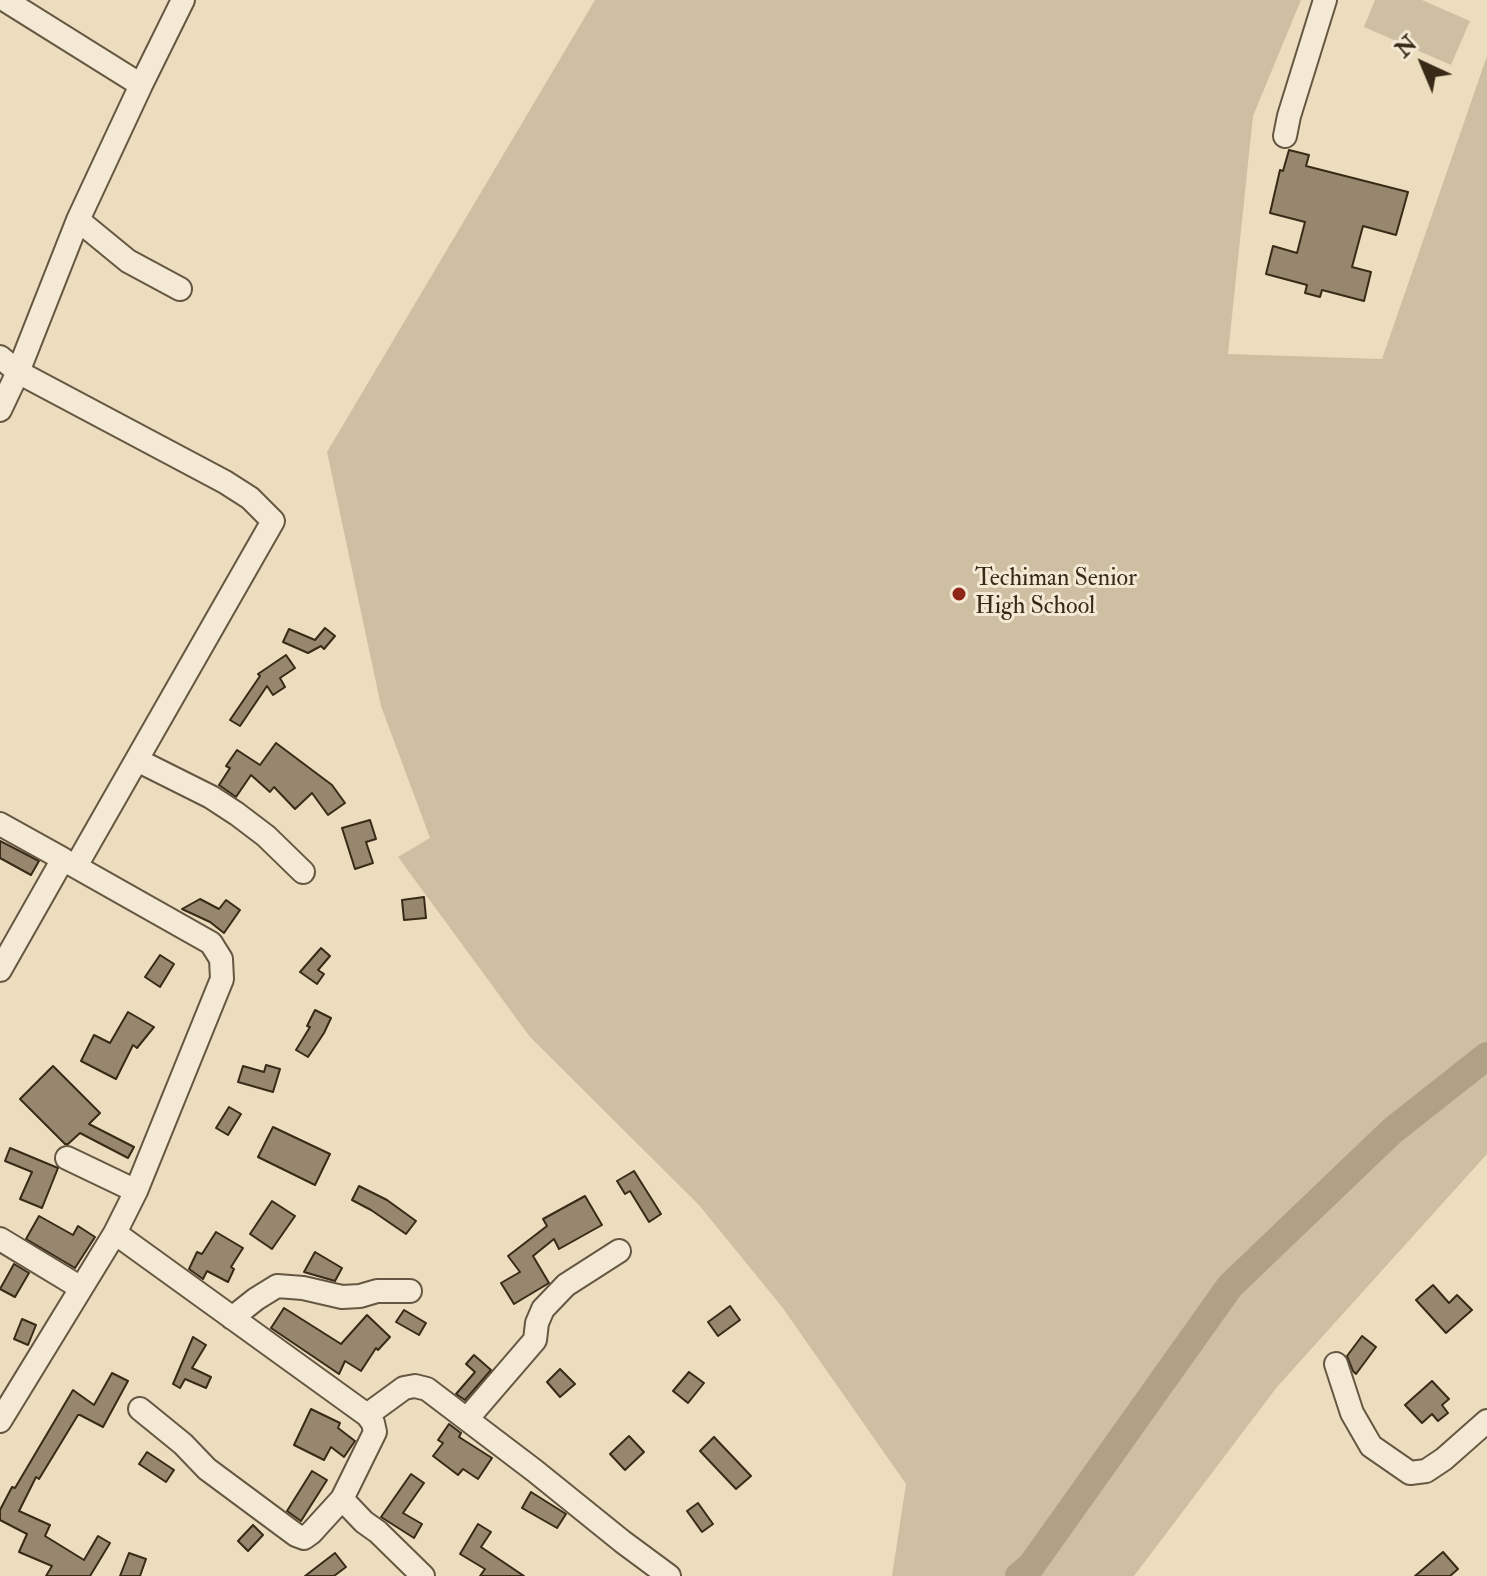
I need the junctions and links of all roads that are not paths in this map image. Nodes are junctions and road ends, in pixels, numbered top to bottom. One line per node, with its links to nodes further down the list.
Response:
1 (5, 0): 4 (street)
2 (183, 0): 4 (street)
3 (1325, 0): 5 (street)
4 (141, 85): 6 (street)
5 (1285, 136)
6 (78, 220): 7 (street); 8 (street)
7 (180, 289)
8 (9, 364): 9 (street); 10 (street)
9 (0, 410)
10 (137, 760): 12 (street); 13 (street)
11 (0, 824): 12 (street)
12 (70, 863): 14 (street); 16 (street)
13 (303, 872)
14 (0, 970)
15 (67, 1158): 16 (street)
16 (136, 1191): 17 (street)
17 (115, 1233): 20 (street); 22 (street)
18 (2, 1244): 20 (street)
19 (619, 1251): 26 (street)
20 (81, 1288): 27 (street)
21 (410, 1291): 22 (street)
22 (232, 1318): 25 (street)
23 (1336, 1364): 28 (street)
24 (140, 1409): 29 (street)
25 (367, 1415): 26 (street); 29 (street)
26 (467, 1419): 31 (street)
27 (0, 1421)
28 (1487, 1421)
29 (342, 1499): 30 (street)
30 (423, 1576)
31 (669, 1576)

